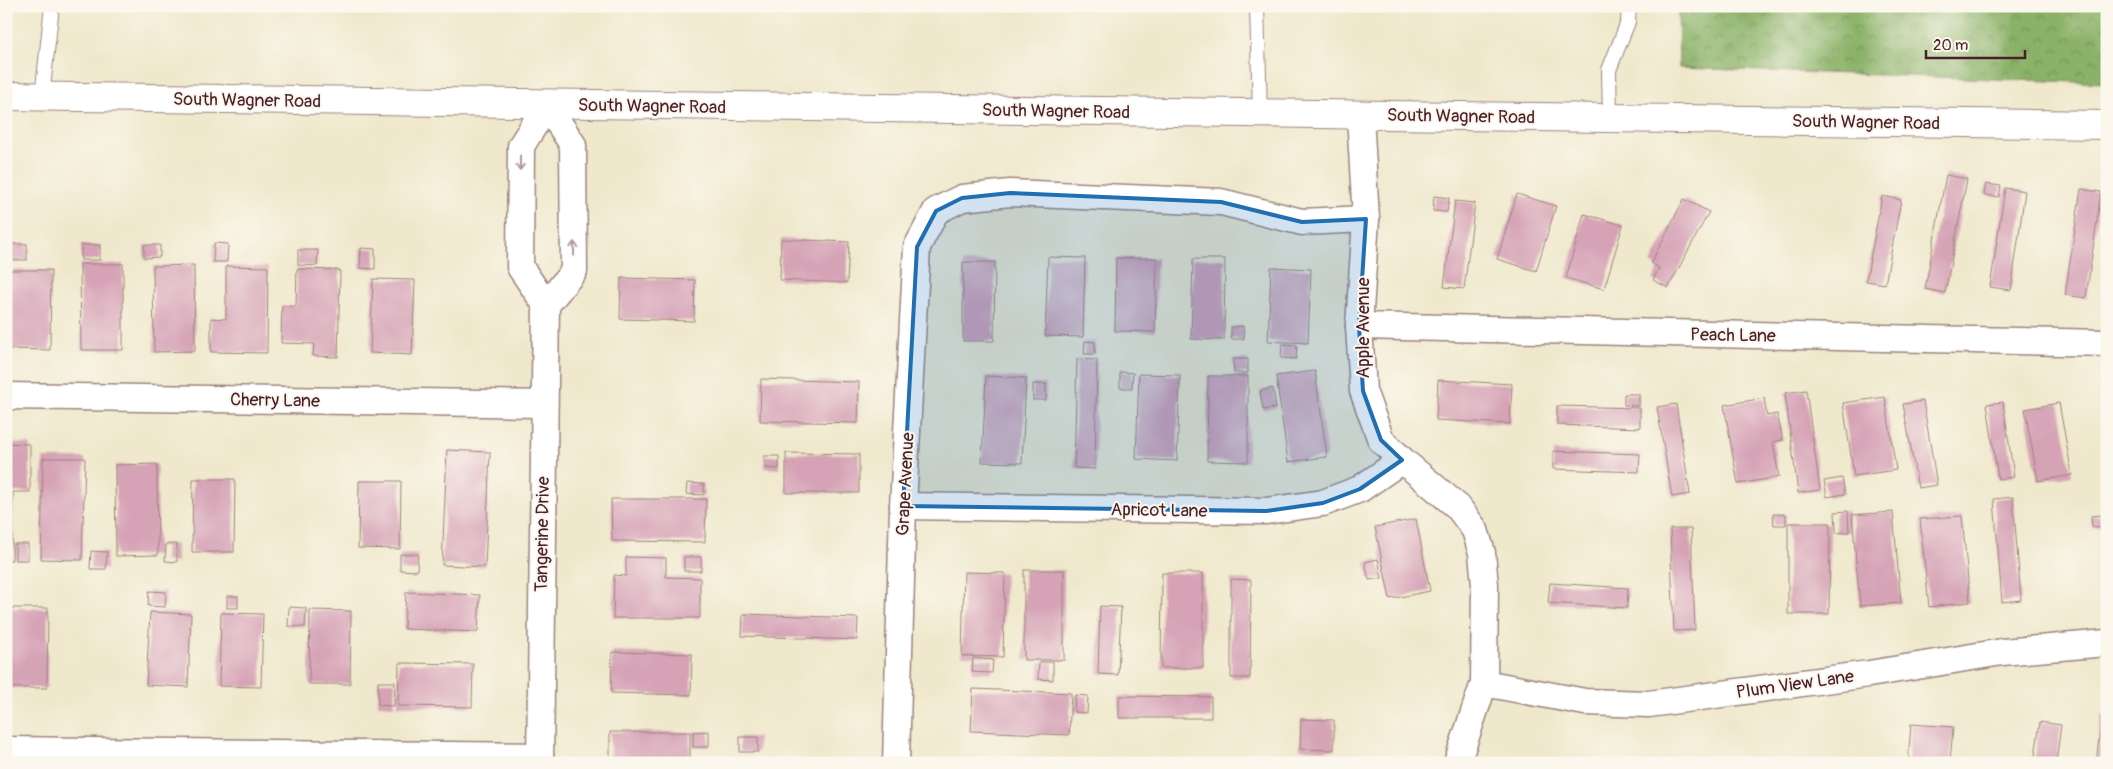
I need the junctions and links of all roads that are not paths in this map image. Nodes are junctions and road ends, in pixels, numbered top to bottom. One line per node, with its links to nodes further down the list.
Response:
1 (52, 6): 5 (lane)
2 (1257, 6): 7 (lane)
3 (1629, 6): 9 (lane)
4 (6, 96): 5 (main road, South Wagner Road)
5 (42, 97): 6 (main road, South Wagner Road)
6 (547, 105): 7 (main road, South Wagner Road); 12 (street, one-way to 12); 12 (street, one-way to 6)
7 (1260, 114): 8 (main road, South Wagner Road)
8 (1360, 115): 9 (main road, South Wagner Road); 11 (street, Apple Avenue)
9 (1610, 118): 10 (main road, South Wagner Road)
10 (2107, 125)
11 (1366, 219): 13 (street, Apple Avenue); 18 (street, Grape Avenue)
12 (546, 305): 16 (street, Tangerine Drive)
13 (1359, 326): 14 (street, Peach Lane); 17 (street, Apple Avenue)
14 (2107, 344)
15 (6, 396): 16 (street, Cherry Lane)
16 (544, 404): 22 (street, Tangerine Drive)
17 (1402, 460): 18 (street, Apricot Lane); 20 (street, Apple Avenue)
18 (903, 506): 23 (street, Grape Avenue)
19 (2107, 643): 20 (street, Plum View Lane)
20 (1484, 683): 24 (street, Apple Avenue)
21 (6, 750): 22 (street)
22 (540, 759)
23 (896, 763)
24 (1458, 763)

